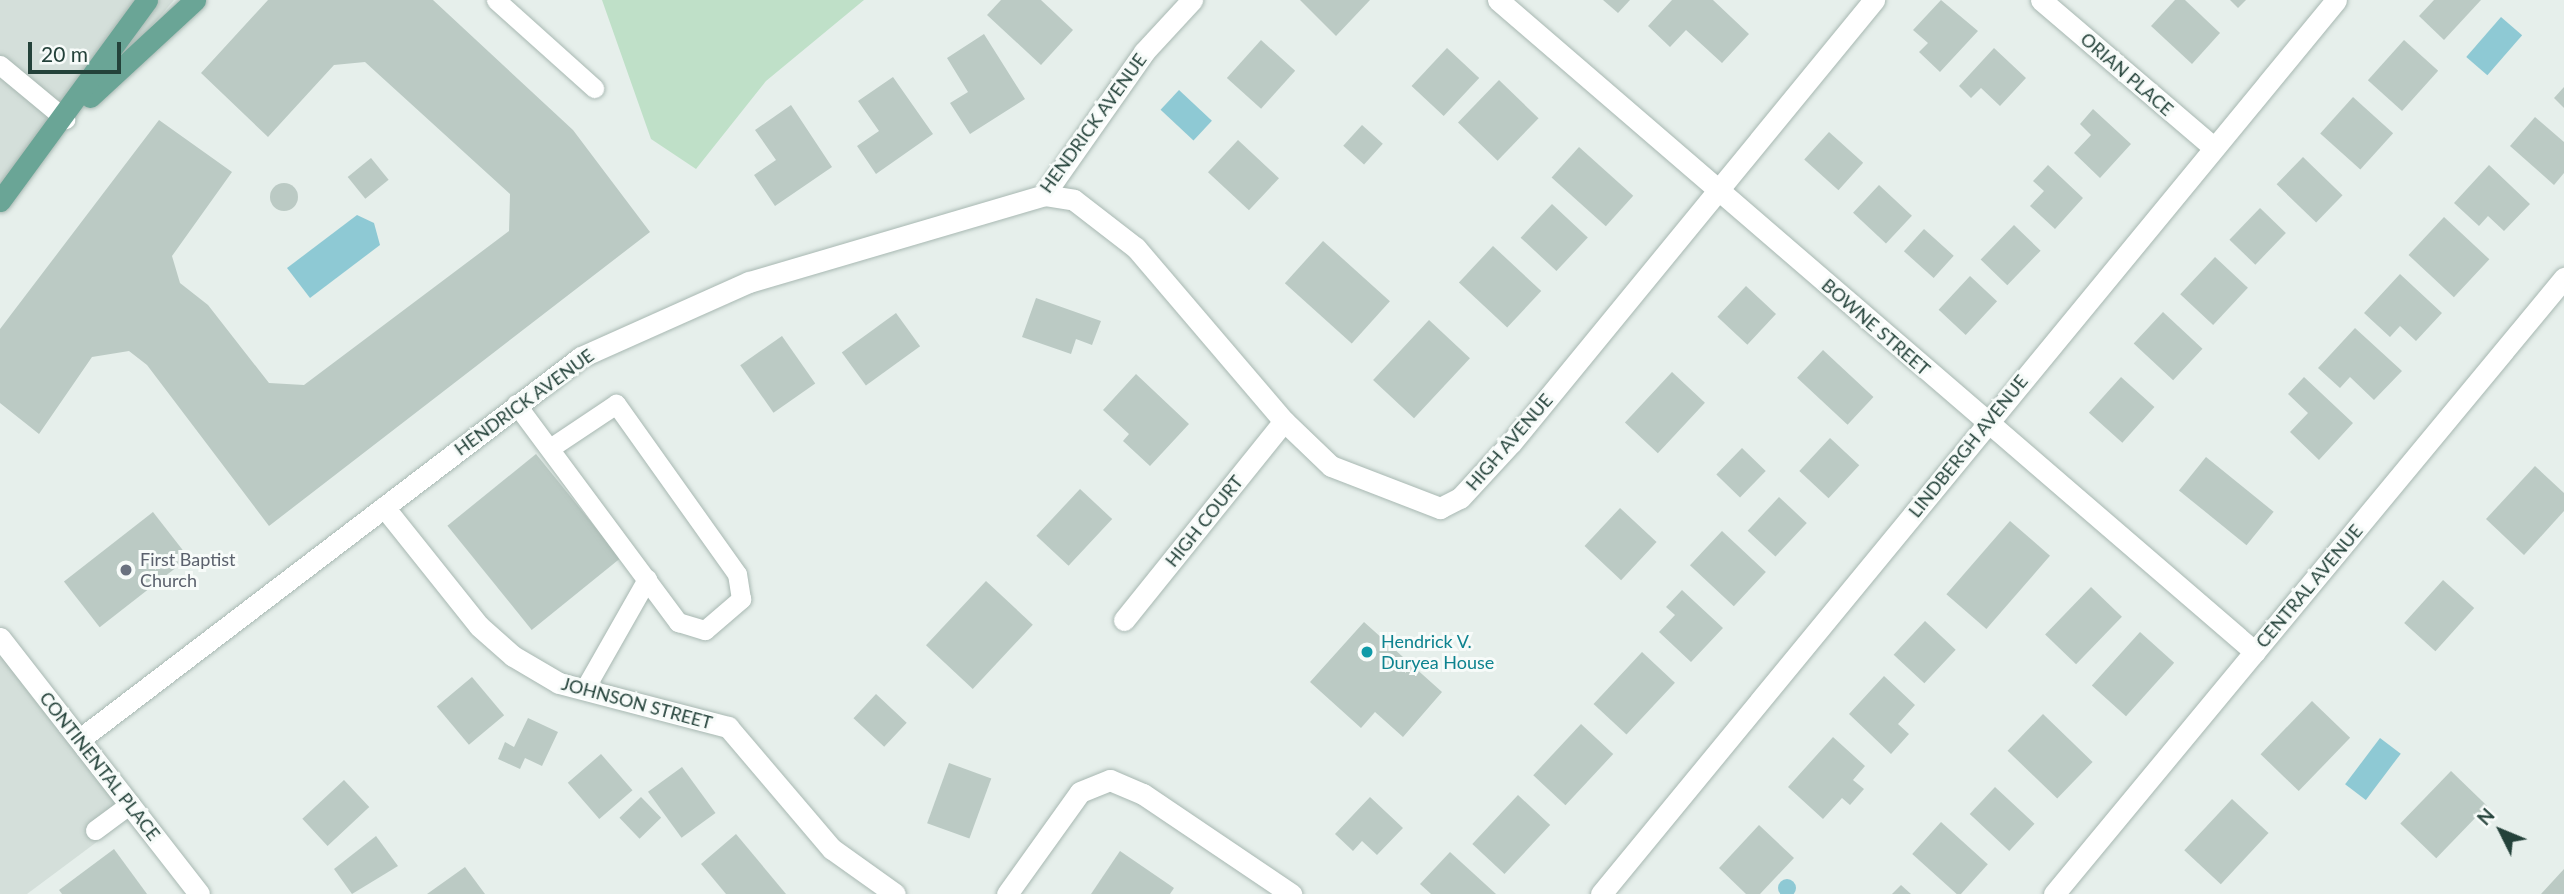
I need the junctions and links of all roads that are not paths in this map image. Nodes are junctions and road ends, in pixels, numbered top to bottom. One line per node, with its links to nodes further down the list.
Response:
1 (147, 0): 11 (main road)
2 (195, 0): 11 (main road)
3 (496, 0): 10 (lane)
4 (1192, 0): 14 (street, HENDRICK AVENUE)
5 (1497, 0): 13 (street, BOWNE STREET)
6 (1874, 0): 13 (street, HIGH AVENUE)
7 (2041, 0): 12 (street, ORIAN PLACE)
8 (2336, 0): 12 (street, LINDBERGH AVENUE)
9 (0, 65): 11 (lane)
10 (594, 88)
11 (65, 119): 15 (main road)
12 (2213, 147): 19 (street, LINDBERGH AVENUE)
13 (1718, 190): 18 (street, HIGH AVENUE); 19 (street, BOWNE STREET)
14 (1044, 195): 17 (street, HENDRICK AVENUE); 18 (street, HIGH AVENUE)
15 (0, 201)
16 (2564, 278): 25 (street, CENTRAL AVENUE)
17 (516, 404): 20 (lane); 21 (street, HENDRICK AVENUE)
18 (1284, 421): 23 (street, HIGH COURT)
19 (1987, 422): 25 (street, BOWNE STREET); 34 (street, LINDBERGH AVENUE)
20 (550, 448): 22 (lane); 22 (lane)
21 (384, 507): 26 (street, JOHNSON STREET); 27 (street, HENDRICK AVENUE)
22 (647, 579): 26 (lane)
23 (1124, 620)
24 (1, 640): 27 (street, CONTINENTAL PLACE)
25 (2255, 653): 35 (street, CENTRAL AVENUE)
26 (584, 690): 31 (street, JOHNSON STREET)
27 (80, 739): 28 (street, CONTINENTAL PLACE)
28 (130, 804): 29 (lane); 30 (street, CONTINENTAL PLACE)
29 (94, 830)
30 (199, 894)
31 (895, 894)
32 (1007, 894): 33 (street)
33 (1290, 894)
34 (1601, 894)
35 (2054, 894)

